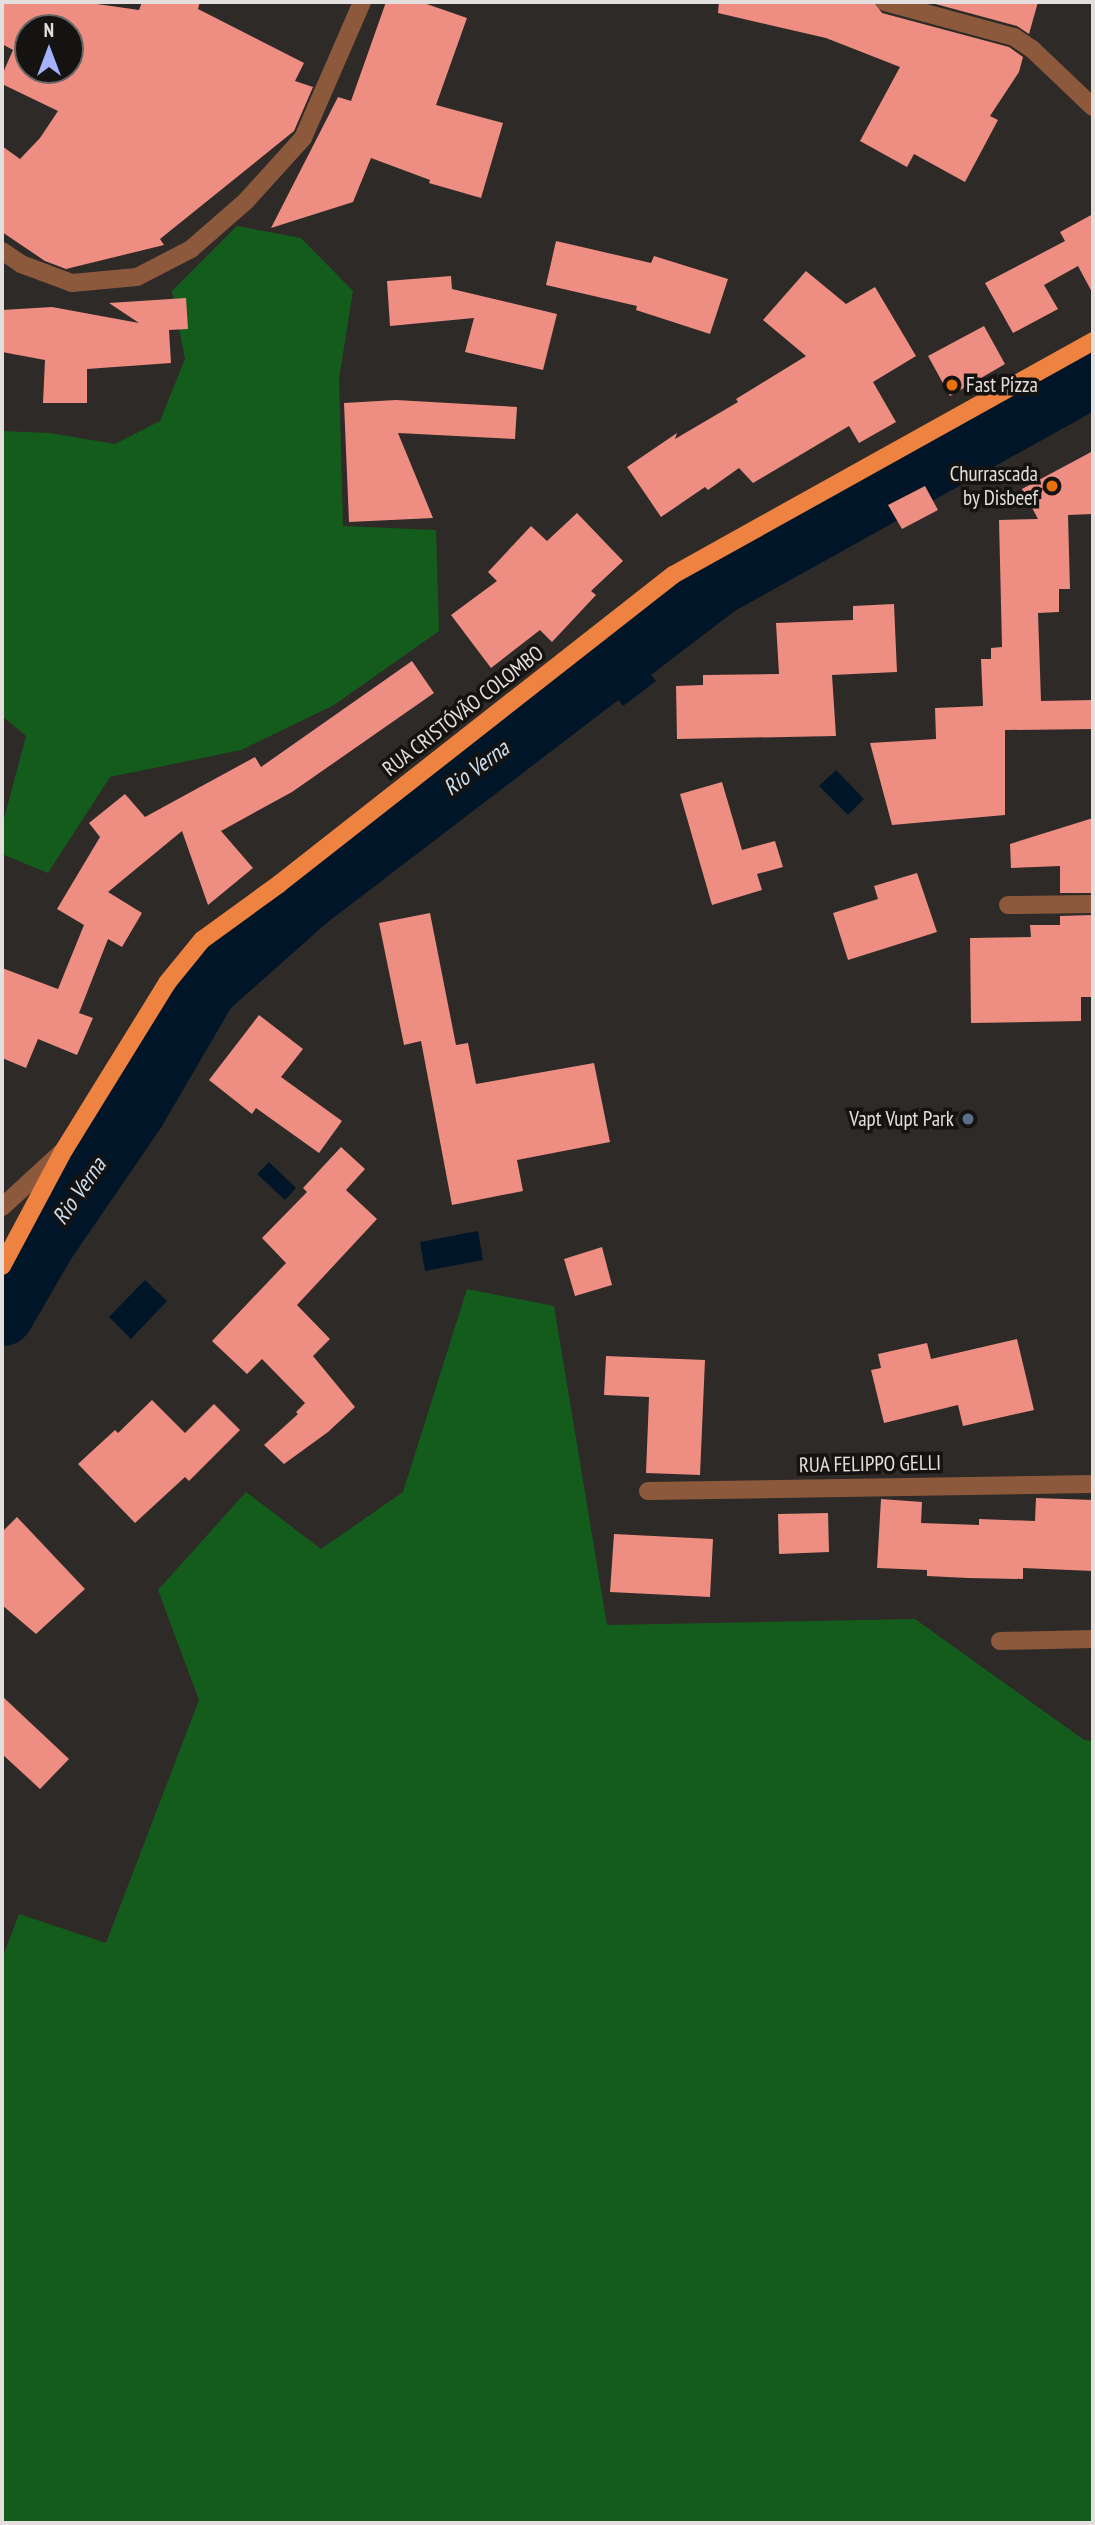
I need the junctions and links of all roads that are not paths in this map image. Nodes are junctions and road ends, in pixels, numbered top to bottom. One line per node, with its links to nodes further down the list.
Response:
1 (362, 2): 4 (street)
2 (886, 2): 3 (street)
3 (1093, 107)
4 (2, 251)
5 (1093, 341): 8 (main road, RUA CRISTÓVÃO COLOMBO)
6 (1093, 904): 7 (street)
7 (1008, 905)
8 (64, 1150): 9 (street); 10 (main road, RUA CRISTÓVÃO COLOMBO)
9 (2, 1207)
10 (2, 1266)
11 (1093, 1484): 12 (street, RUA FELIPPO GELLI)
12 (648, 1490)
13 (1093, 1639): 14 (street)
14 (1000, 1641)

